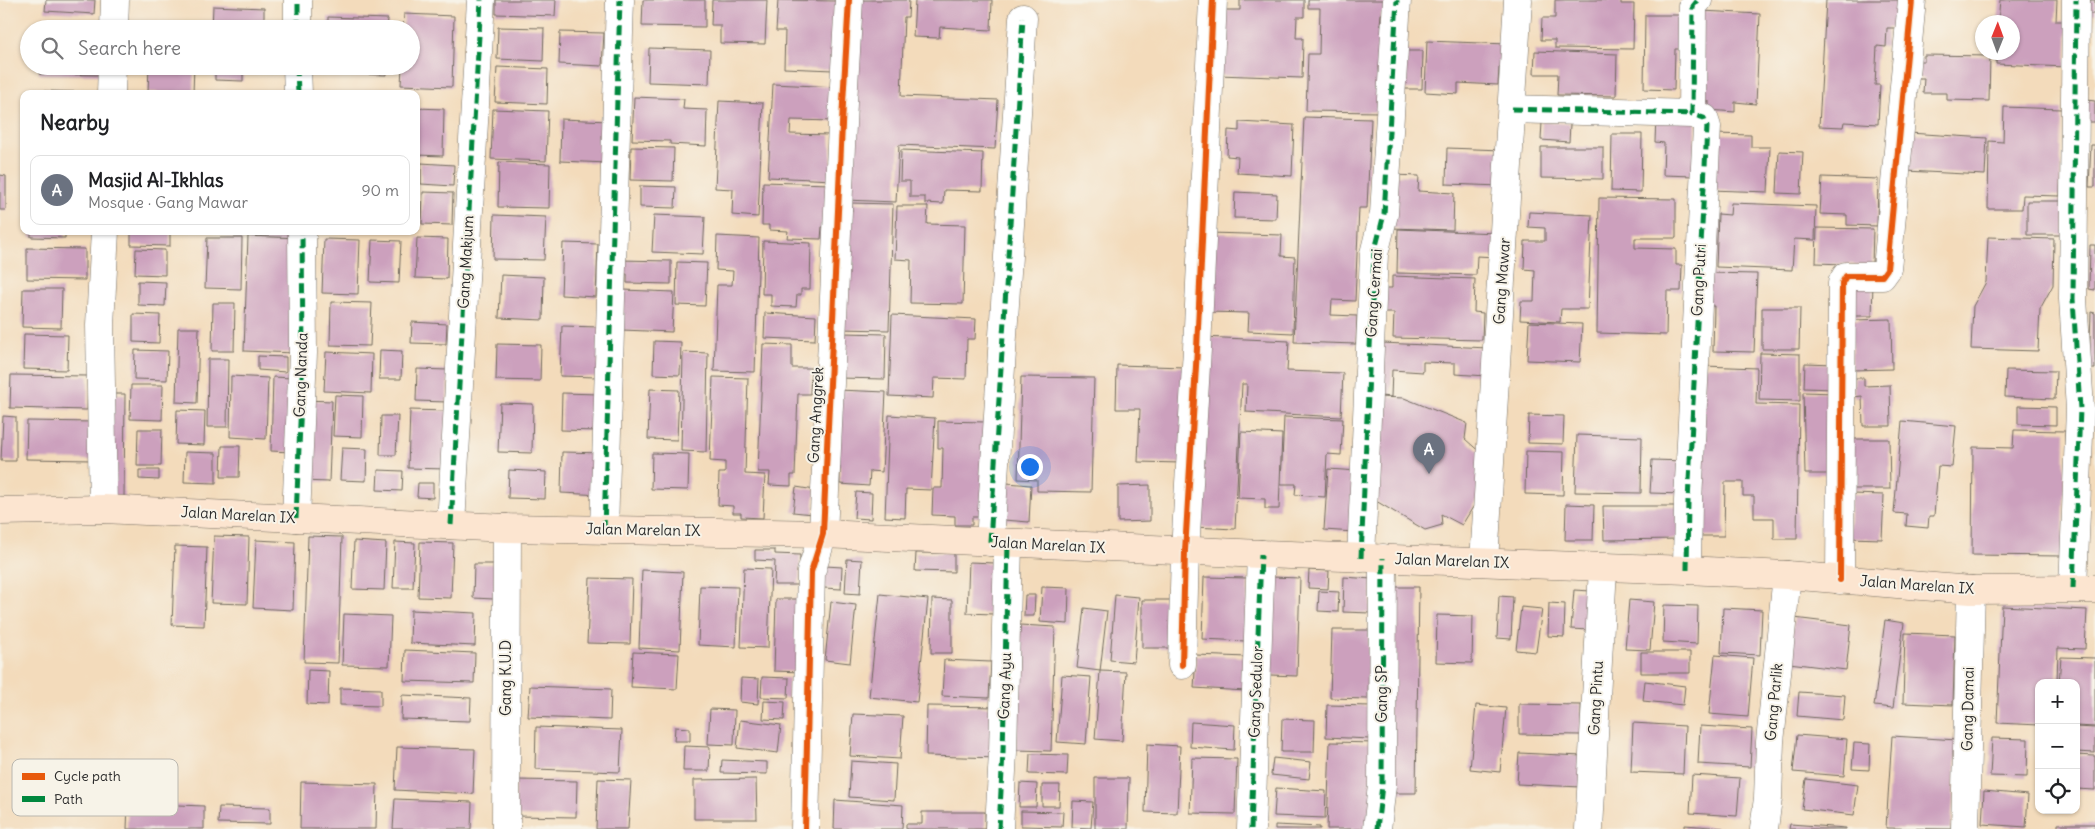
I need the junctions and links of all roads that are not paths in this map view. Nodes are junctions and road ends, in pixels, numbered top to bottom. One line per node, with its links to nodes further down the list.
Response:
1 (115, 0): 13 (street)
2 (298, 0): 14 (street)
3 (481, 0): 26 (street, Gang Makjum)
4 (620, 0): 28 (street)
5 (849, 0): 29 (street, Gang Anggrek)
6 (1213, 0): 31 (street)
7 (1397, 0): 33 (street, Gang Cermai)
8 (1518, 0): 19 (street, Gang Mawar)
9 (1698, 0): 20 (street)
10 (1912, 0): 38 (street)
11 (2076, 0): 39 (street)
12 (1024, 18): 30 (street, Gang Ayu)
13 (114, 20)
14 (298, 20)
15 (112, 75): 17 (street)
16 (297, 75): 18 (street)
17 (111, 90)
18 (298, 90)
19 (1512, 109): 20 (street); 34 (street, Gang Mawar)
20 (1692, 114): 36 (street, Gang Putri)
21 (104, 235): 23 (street)
22 (302, 235): 25 (street, Gang Nanda)
23 (103, 509): 24 (main road, Jalan Marelan IX); 25 (main road, Jalan Marelan IX)
24 (0, 512)
25 (296, 518): 26 (main road, Jalan Marelan IX)
26 (451, 525): 27 (main road, Jalan Marelan IX)
27 (507, 528): 28 (main road, Jalan Marelan IX); 42 (street, Gang K.U.D)
28 (604, 530): 29 (main road, Jalan Marelan IX)
29 (824, 534): 30 (main road, Jalan Marelan IX); 43 (street, Gang Anggrek)
30 (999, 543): 31 (main road, Jalan Marelan IX); 44 (street, Gang Ayu)
31 (1185, 551): 32 (main road, Jalan Marelan IX); 41 (street)
32 (1262, 554): 33 (main road, Jalan Marelan IX); 45 (street, Gang Sedulor)
33 (1372, 558): 34 (main road, Jalan Marelan IX); 46 (street, Gang SP)
34 (1484, 562): 35 (main road, Jalan Marelan IX)
35 (1603, 568): 36 (main road, Jalan Marelan IX); 47 (street, Gang Pintu)
36 (1687, 570): 37 (main road, Jalan Marelan IX)
37 (1787, 575): 38 (main road, Jalan Marelan IX); 48 (street, Gang Parlik)
38 (1840, 580): 40 (main road, Jalan Marelan IX)
39 (2084, 588): 40 (main road, Jalan Marelan IX)
40 (1971, 590): 49 (street, Gang Damai)
41 (1182, 665)
42 (506, 829)
43 (805, 829)
44 (999, 829)
45 (1250, 829)
46 (1377, 829)
47 (1589, 829)
48 (1764, 829)
49 (1965, 829)

